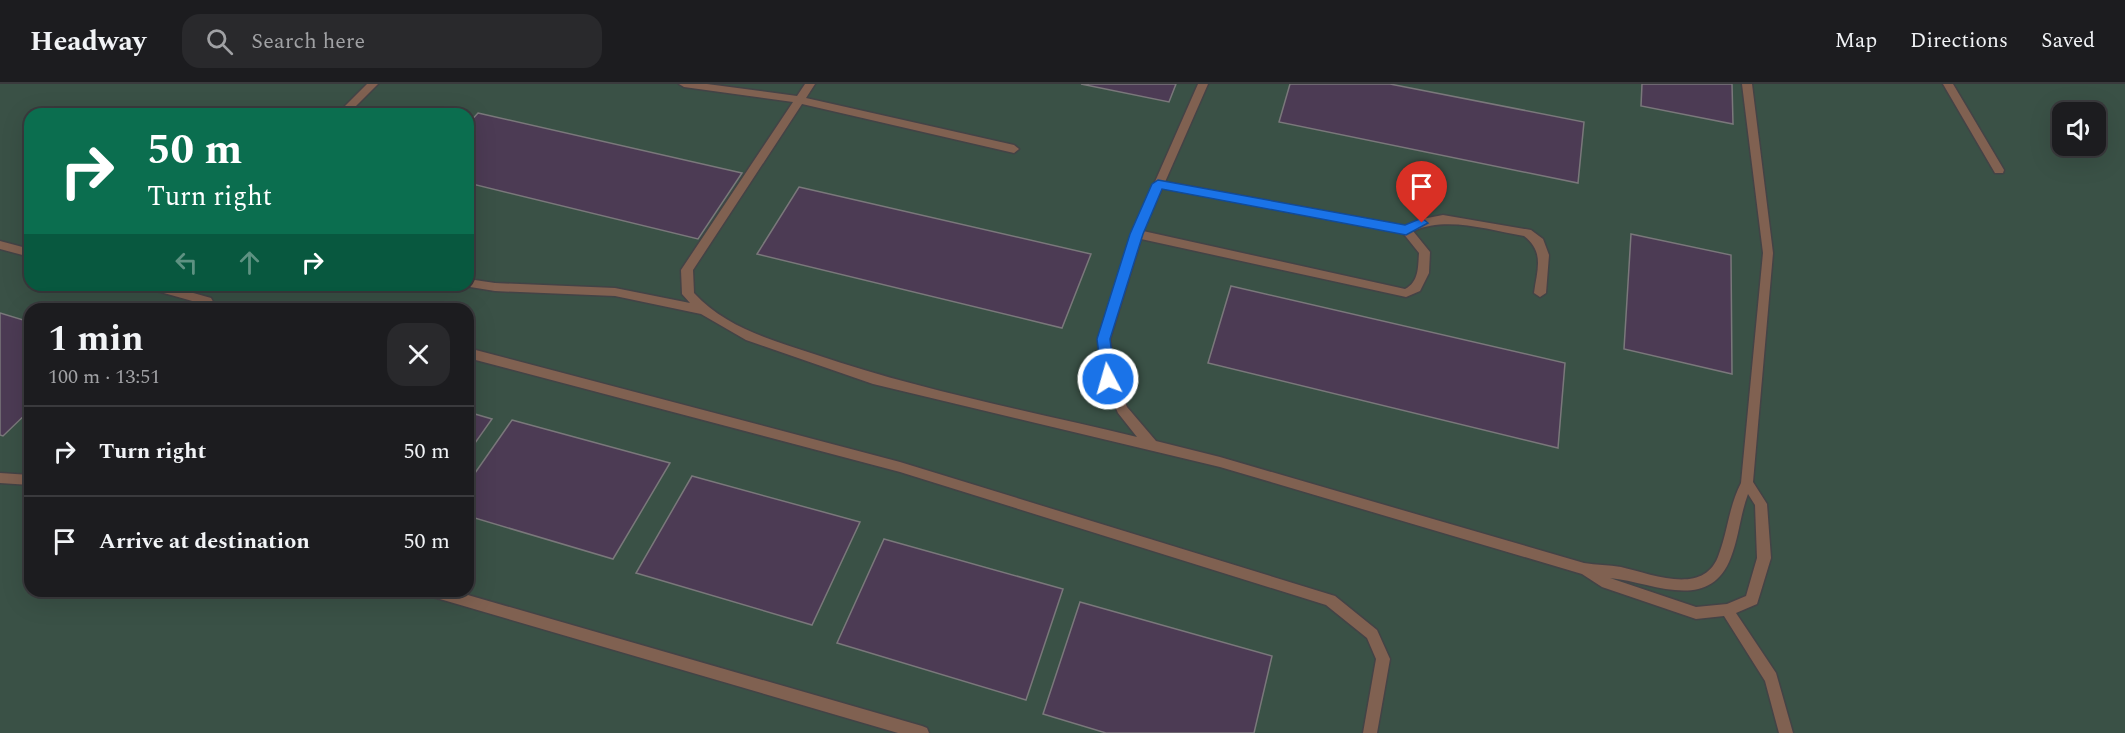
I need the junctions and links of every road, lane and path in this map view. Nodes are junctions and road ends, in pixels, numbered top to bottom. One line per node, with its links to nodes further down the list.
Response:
1 (373, 84): 8 (street)
2 (684, 84): 7 (street)
3 (810, 84): 7 (street)
4 (1203, 84): 11 (street)
5 (1747, 84): 25 (street)
6 (1948, 84): 10 (street)
7 (799, 100): 9 (street); 20 (street)
8 (348, 108)
9 (1014, 149)
10 (1999, 170)
11 (1158, 184): 12 (street); 13 (street)
12 (1406, 230): 13 (street); 18 (street)
13 (1137, 234): 22 (street)
14 (0, 245): 15 (street)
15 (24, 251)
16 (474, 284): 20 (street)
17 (170, 291): 19 (street)
18 (1540, 293)
19 (208, 303)
20 (703, 310): 22 (street)
21 (474, 355): 30 (street)
22 (1152, 446): 26 (street)
23 (0, 478): 24 (street)
24 (24, 480)
25 (1747, 483): 26 (street); 28 (street)
26 (1584, 569): 28 (street)
27 (454, 597): 29 (street)
28 (1727, 610): 31 (street)
29 (922, 733)
30 (1370, 733)
31 (1786, 733)

